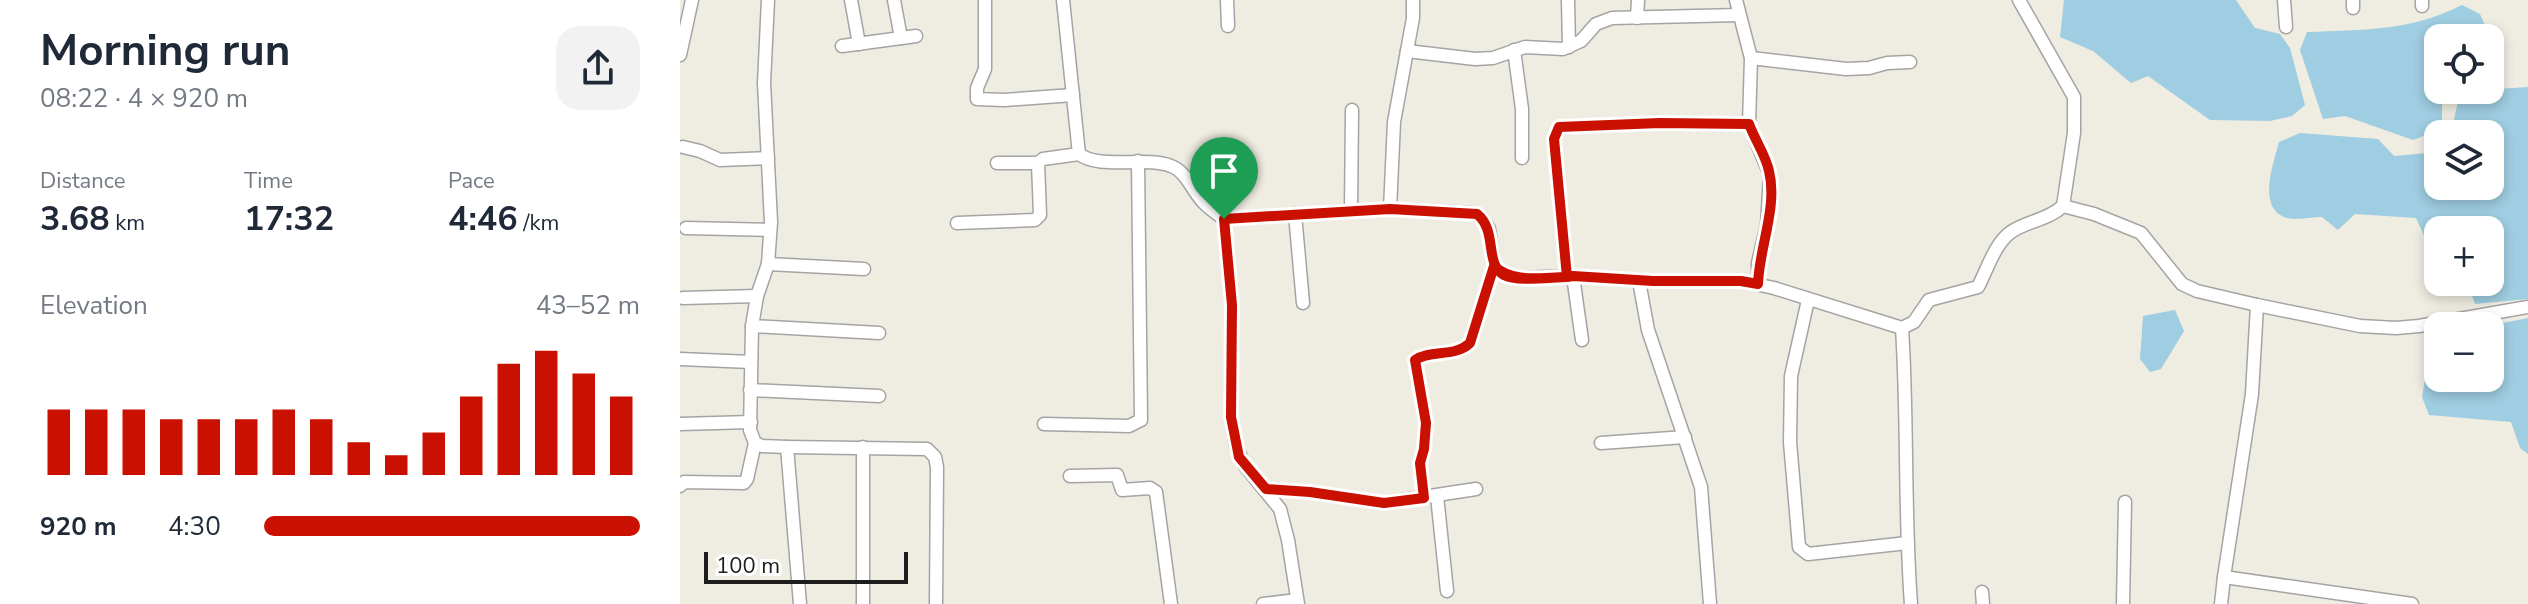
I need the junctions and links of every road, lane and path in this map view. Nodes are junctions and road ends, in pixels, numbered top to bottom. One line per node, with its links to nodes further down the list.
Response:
1 (692, 0): 25 (street)
2 (768, 0): 33 (street)
3 (851, 0): 20 (street)
4 (894, 0): 19 (street)
5 (985, 0): 28 (street)
6 (1063, 0): 28 (street)
7 (1227, 0): 16 (street)
8 (1413, 0): 24 (street)
9 (1568, 0): 22 (street)
10 (1638, 0): 15 (street)
11 (1736, 0): 14 (street)
12 (2019, 0): 38 (street)
13 (2284, 0): 17 (street)
14 (1739, 15): 15 (street); 26 (street)
15 (1637, 18): 22 (street)
16 (1228, 26)
17 (2286, 27)
18 (916, 36): 19 (street)
19 (901, 38): 20 (street)
20 (859, 44): 21 (street)
21 (842, 46)
22 (1569, 47): 23 (street)
23 (1514, 50): 24 (street); 34 (street)
24 (1407, 51): 39 (street)
25 (680, 55)
26 (1751, 58): 27 (street); 30 (street)
27 (1910, 62)
28 (1073, 95): 32 (street)
29 (1352, 110): 40 (street)
30 (1749, 124): 49 (street); 51 (street)
31 (683, 147): 33 (street)
32 (1079, 154): 35 (street); 37 (street)
33 (768, 158): 45 (street)
34 (1522, 158)
35 (1138, 161): 42 (street); 68 (street)
36 (997, 163): 37 (street)
37 (1038, 163): 43 (street)
38 (2063, 206): 56 (street); 59 (street)
39 (1390, 209): 40 (street); 47 (street)
40 (1351, 211): 41 (street)
41 (1295, 214): 42 (street); 55 (street)
42 (1224, 219): 76 (street)
43 (957, 223)
44 (686, 228): 45 (street)
45 (770, 230): 46 (street)
46 (768, 264): 48 (street); 52 (street)
47 (1494, 266): 49 (street); 79 (street)
48 (864, 269)
49 (1570, 276): 50 (street); 61 (street)
50 (1639, 281): 51 (street); 69 (street)
51 (1758, 284): 54 (street)
52 (757, 296): 53 (street); 58 (street)
53 (683, 298)
54 (1808, 300): 59 (street); 81 (street)
55 (1303, 303)
56 (2257, 305): 57 (street); 82 (street)
57 (2528, 307)
58 (752, 326): 60 (street); 63 (street)
59 (1902, 328): 81 (street)
60 (879, 333)
61 (1582, 340)
62 (680, 359): 63 (street)
63 (751, 362): 64 (street)
64 (750, 390): 65 (street); 66 (street)
65 (879, 396)
66 (751, 422): 67 (street); 70 (street)
67 (680, 424)
68 (1044, 424)
69 (1685, 437): 71 (street); 91 (street)
70 (755, 443): 72 (street); 75 (street)
71 (1601, 443)
72 (787, 447): 73 (street); 85 (street)
73 (863, 447): 87 (street); 88 (street)
74 (1070, 476): 89 (street)
75 (680, 486)
76 (1266, 489): 79 (street); 84 (street)
77 (1476, 489): 78 (street)
78 (1437, 496): 79 (street); 83 (street)
79 (1424, 498)
80 (2125, 502): 93 (street)
81 (1907, 543): 92 (street)
82 (2224, 577): 94 (street); 95 (street)
83 (1447, 591)
84 (1297, 602): 90 (street)
85 (800, 604): 86 (street)
86 (816, 604)
87 (863, 604)
88 (936, 604)
89 (1171, 604)
90 (1263, 604)
91 (1710, 604)
92 (1911, 604)
93 (2123, 604)
94 (2221, 604)
95 (2412, 604)

